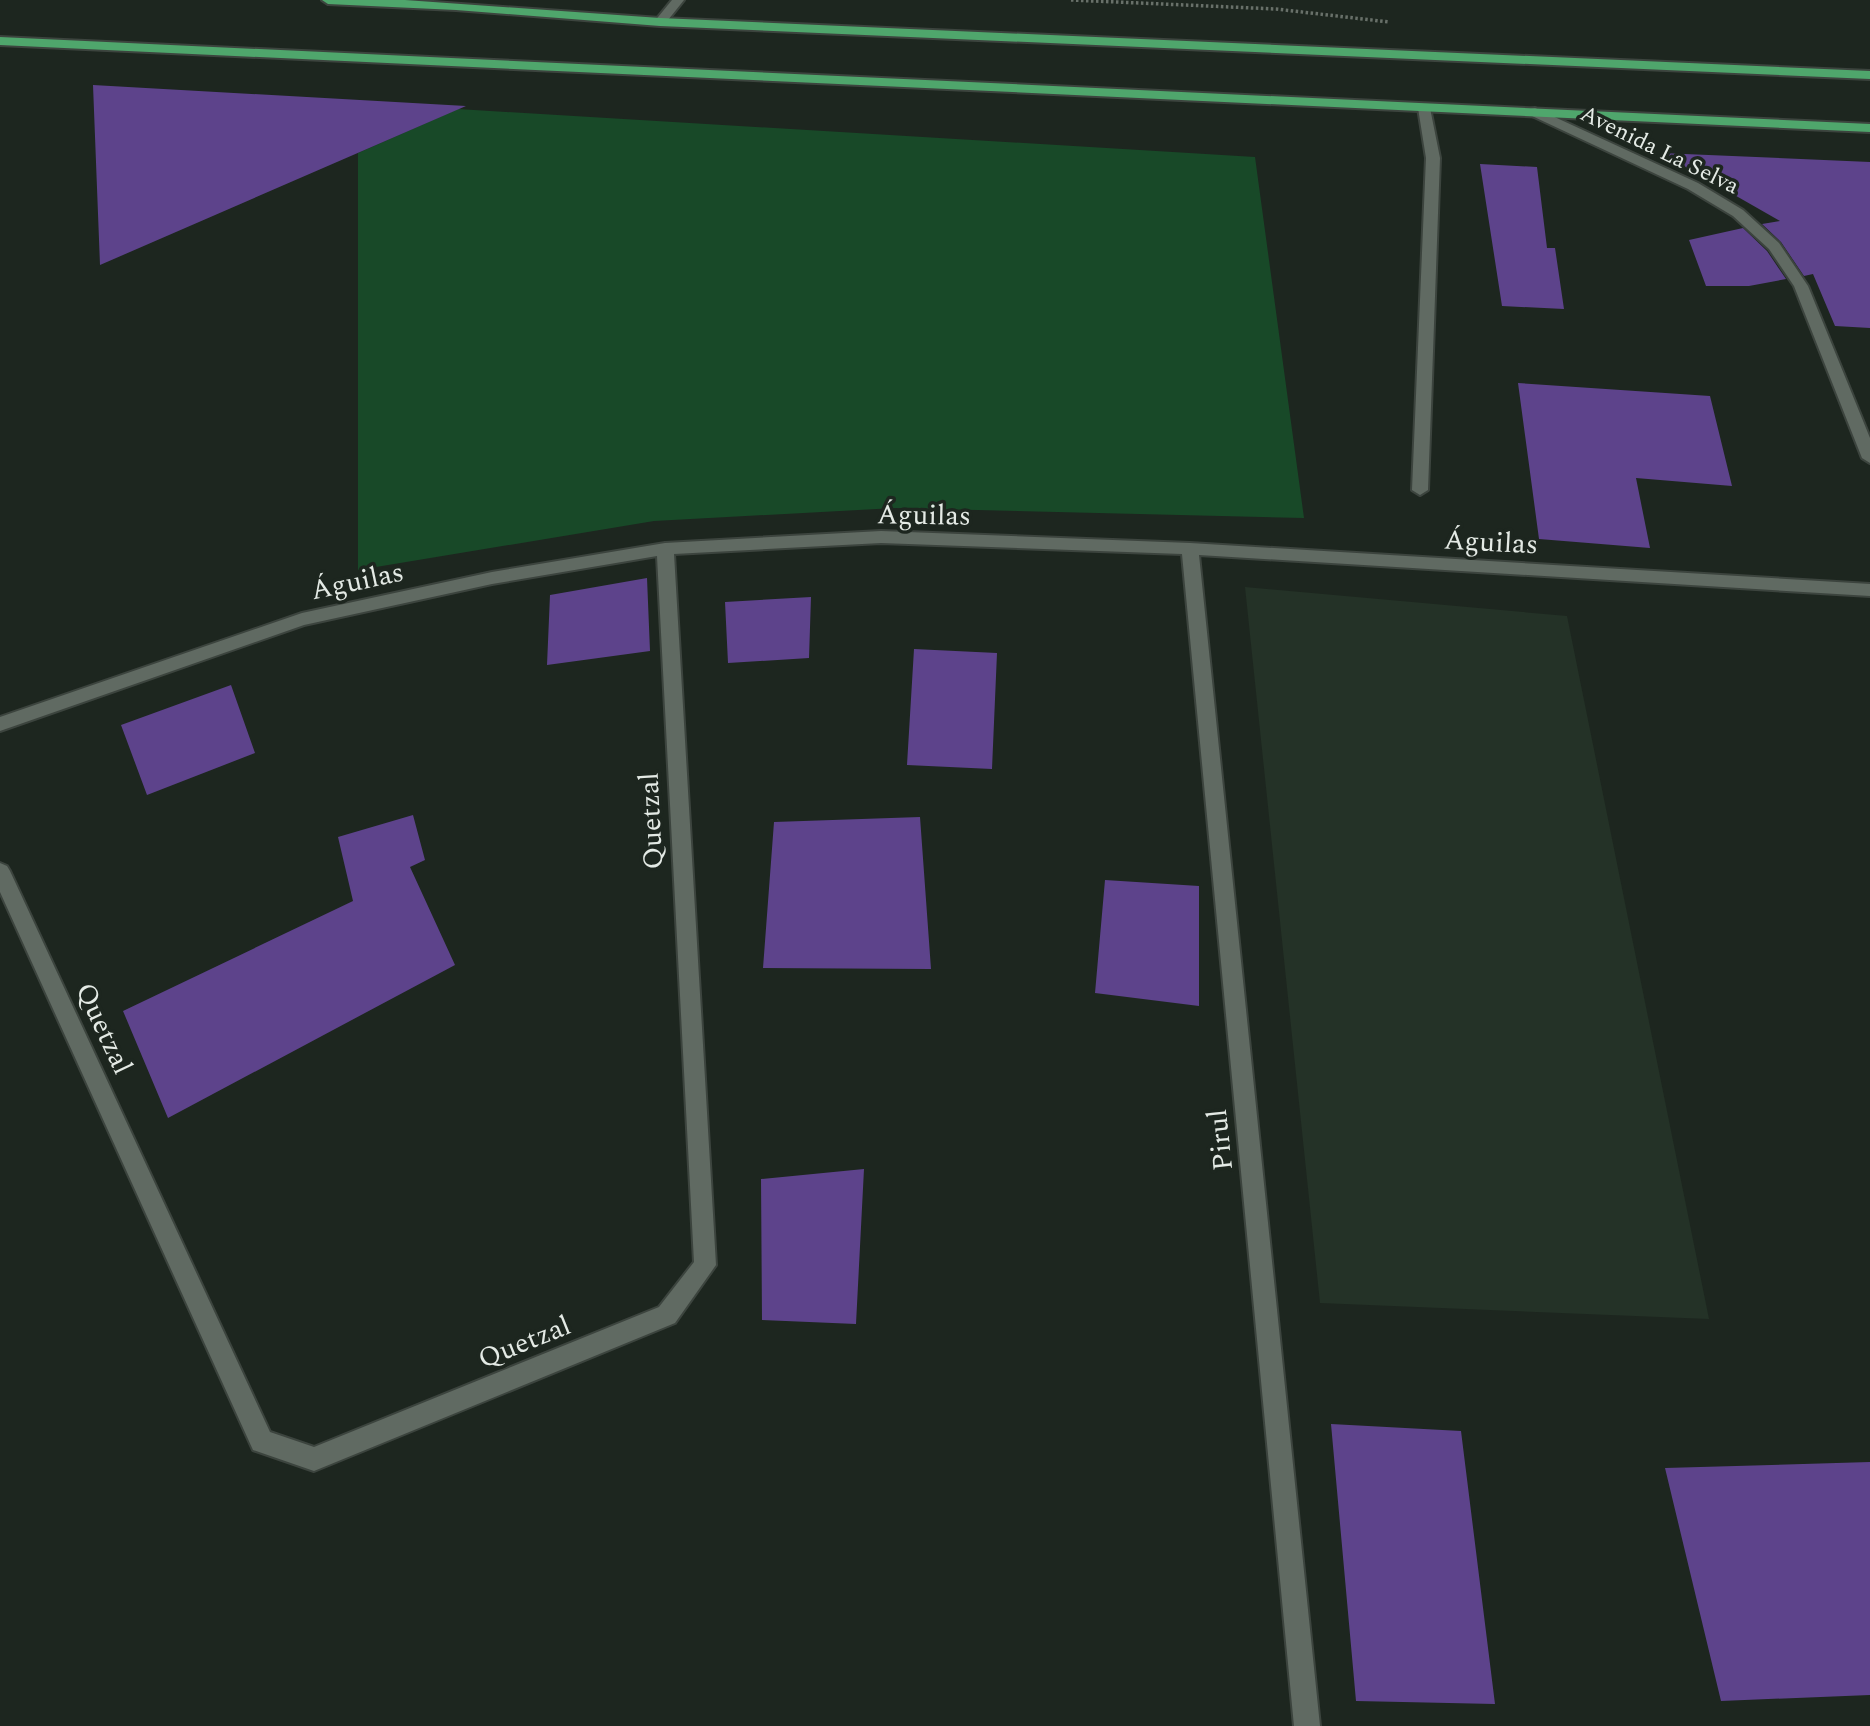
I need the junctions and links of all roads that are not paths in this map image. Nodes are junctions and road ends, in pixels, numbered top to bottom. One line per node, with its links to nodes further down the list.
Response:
1 (328, 0): 3 (highway)
2 (678, 0): 3 (street)
3 (660, 22): 5 (highway)
4 (0, 41): 6 (highway)
5 (1870, 75)
6 (1424, 108): 7 (highway); 10 (street)
7 (1535, 113): 8 (highway); 9 (street, Avenida La Selva)
8 (1870, 128)
9 (1870, 458)
10 (1420, 490)
11 (665, 549): 12 (street, Águilas); 14 (street, Águilas); 15 (street, Quetzal)
12 (1190, 549): 13 (street, Águilas); 16 (street, Pirul)
13 (1870, 590)
14 (0, 724)
15 (0, 871)
16 (1307, 1726)

